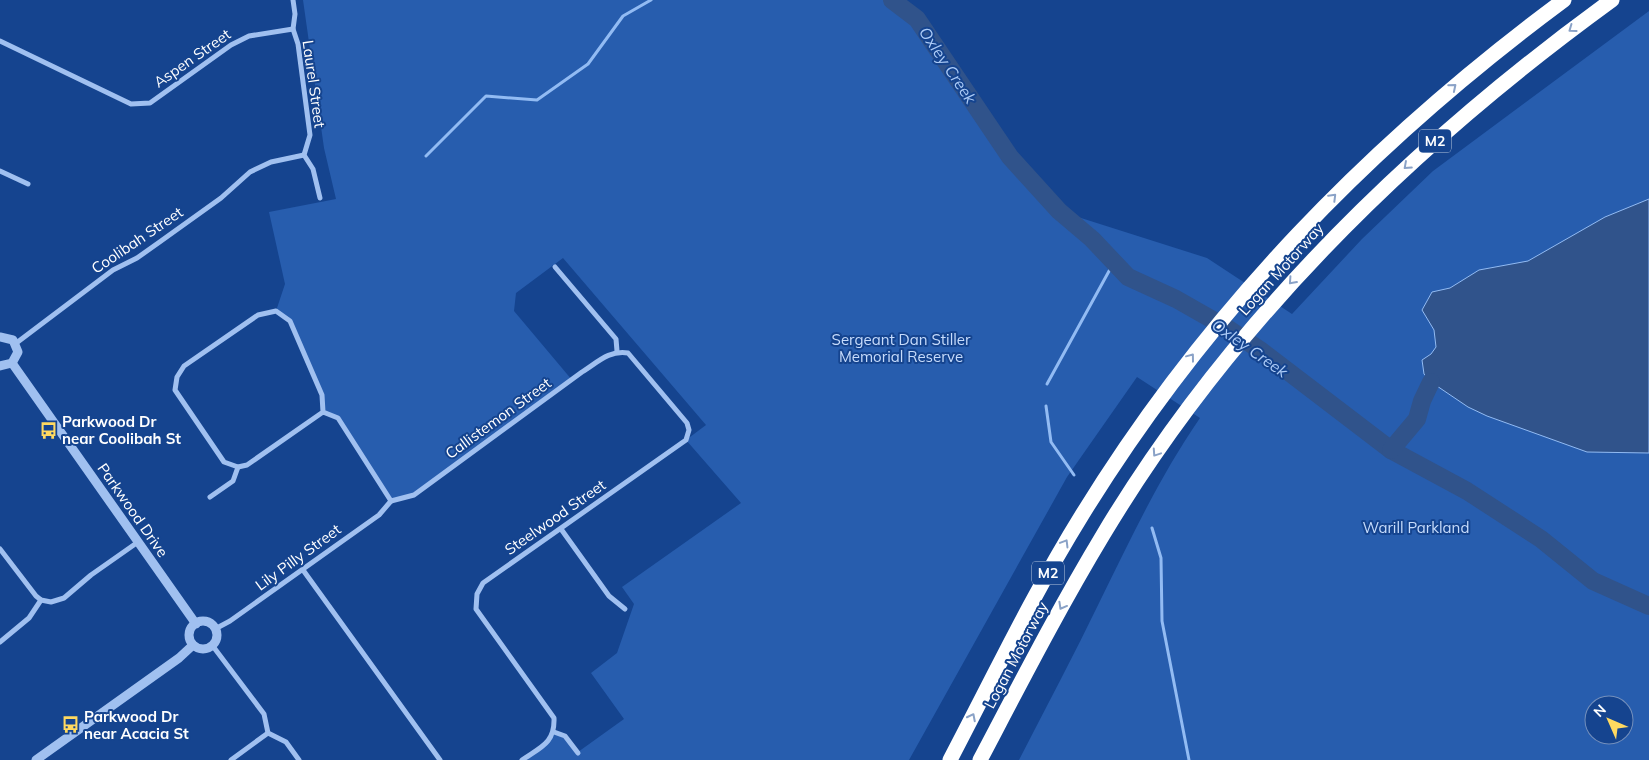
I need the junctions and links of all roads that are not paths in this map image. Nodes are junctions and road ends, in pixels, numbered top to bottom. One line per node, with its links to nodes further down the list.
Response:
1 (293, 0): 4 (street, Laurel Street)
2 (1564, 0): 39 (highway, Logan Motorway / M2, one-way to 2)
3 (1612, 0): 40 (highway, Logan Motorway / M2, one-way to 40)
4 (292, 29): 5 (street, Aspen Street); 6 (street, Laurel Street)
5 (0, 41)
6 (304, 155): 9 (street); 12 (street, Coolibah Street)
7 (0, 171): 8 (street)
8 (28, 184)
9 (320, 198)
10 (555, 267): 13 (street)
11 (0, 337): 12 (street)
12 (15, 344): 14 (street)
13 (617, 351): 19 (street, Callistemon Street); 20 (street, Steelwood Street)
14 (12, 363): 15 (street); 21 (street, Parkwood Drive)
15 (0, 366)
16 (323, 412): 17 (street); 17 (street); 19 (street)
17 (238, 467): 18 (street)
18 (210, 497)
19 (391, 501): 23 (street, Lily Pilly Street)
20 (561, 529): 25 (street); 31 (street, Steelwood Street)
21 (138, 542): 24 (street); 26 (street, Parkwood Drive)
22 (0, 549): 24 (street)
23 (303, 570): 27 (street, Lily Pilly Street); 37 (street)
24 (41, 600): 28 (street)
25 (625, 609)
26 (196, 624): 27 (street); 29 (street)
27 (216, 629): 30 (street)
28 (0, 642)
29 (193, 645): 30 (street); 34 (street)
30 (212, 645): 32 (street)
31 (554, 732): 33 (street); 38 (street)
32 (268, 734): 35 (street); 36 (street)
33 (578, 752)
34 (36, 760)
35 (231, 760)
36 (299, 760)
37 (440, 760)
38 (522, 760)
39 (950, 760)
40 (980, 760)

